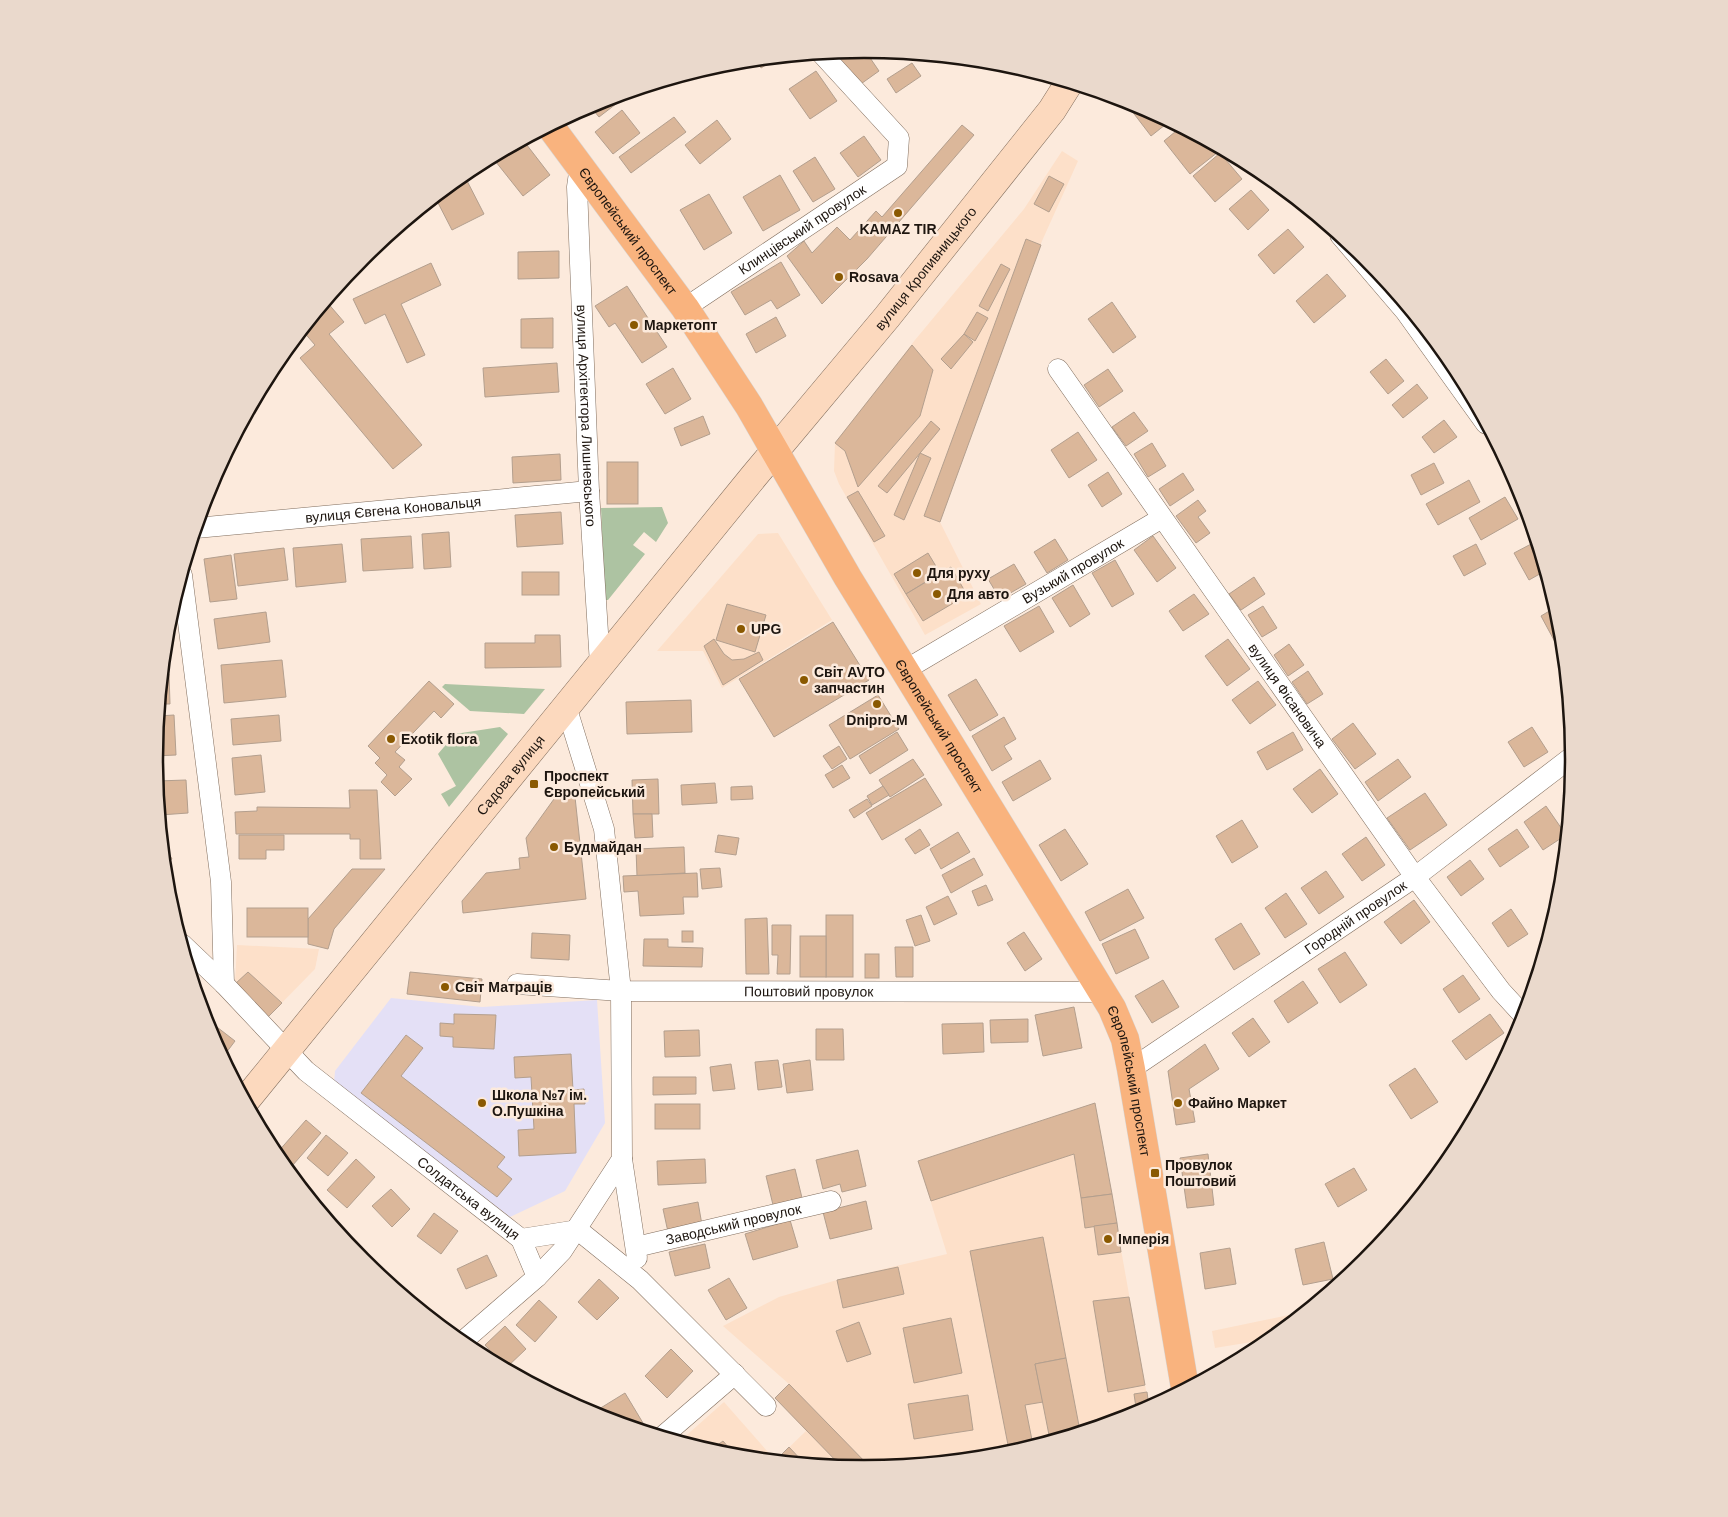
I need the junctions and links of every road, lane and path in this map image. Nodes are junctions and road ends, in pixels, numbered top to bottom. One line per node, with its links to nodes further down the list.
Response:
1 (826, 59): 5 (street, Клинцівський провулок)
2 (1066, 88): 7 (main road, вулиця Кропивницького)
3 (553, 130): 4 (main road, Європейський проспект)
4 (580, 166): 5 (main road, Європейський проспект); 8 (street, вулиця Архітектора Лишневського)
5 (684, 308): 7 (main road, Європейський проспект)
6 (1058, 369): 9 (street, вулиця Фісановича)
7 (775, 450): 12 (main road, Садова вулиця); 13 (main road, Європейський проспект)
8 (589, 491): 10 (street, вулиця Євгена Коновальця); 12 (street, вулиця Архітектора Лишневського)
9 (1162, 518): 13 (street, Вузький провулок); 16 (street, вулиця Фісановича)
10 (202, 527)
11 (184, 590): 18 (street)
12 (600, 664): 14 (main road, Садова вулиця)
13 (905, 670): 21 (main road, Європейський проспект)
14 (566, 706): 20 (street); 23 (main road, Садова вулиця)
15 (1565, 763): 16 (street, Городній провулок)
16 (1415, 877): 22 (street, вулиця Фісановича); 24 (street, Городній провулок)
17 (191, 952): 18 (street, Солдатська вулиця)
18 (224, 984): 23 (street, Солдатська вулиця)
19 (517, 984): 20 (street, Поштовий провулок)
20 (621, 991): 21 (street, Поштовий провулок); 26 (street)
21 (1103, 992): 24 (main road, Європейський проспект)
22 (1518, 1010)
23 (286, 1050): 25 (main road, Садова вулиця); 29 (street, Солдатська вулиця)
24 (1132, 1069): 35 (main road, Європейський проспект)
25 (250, 1096)
26 (622, 1159): 28 (street); 30 (street)
27 (830, 1201): 30 (street, Заводський провулок)
28 (578, 1230): 29 (street, Солдатська вулиця); 31 (street); 32 (street)
29 (521, 1239): 31 (street)
30 (636, 1247): 32 (street)
31 (538, 1277): 33 (street)
32 (640, 1280): 34 (street)
33 (468, 1337)
34 (735, 1374): 36 (street); 37 (street)
35 (1184, 1382)
36 (766, 1406)
37 (668, 1431)

